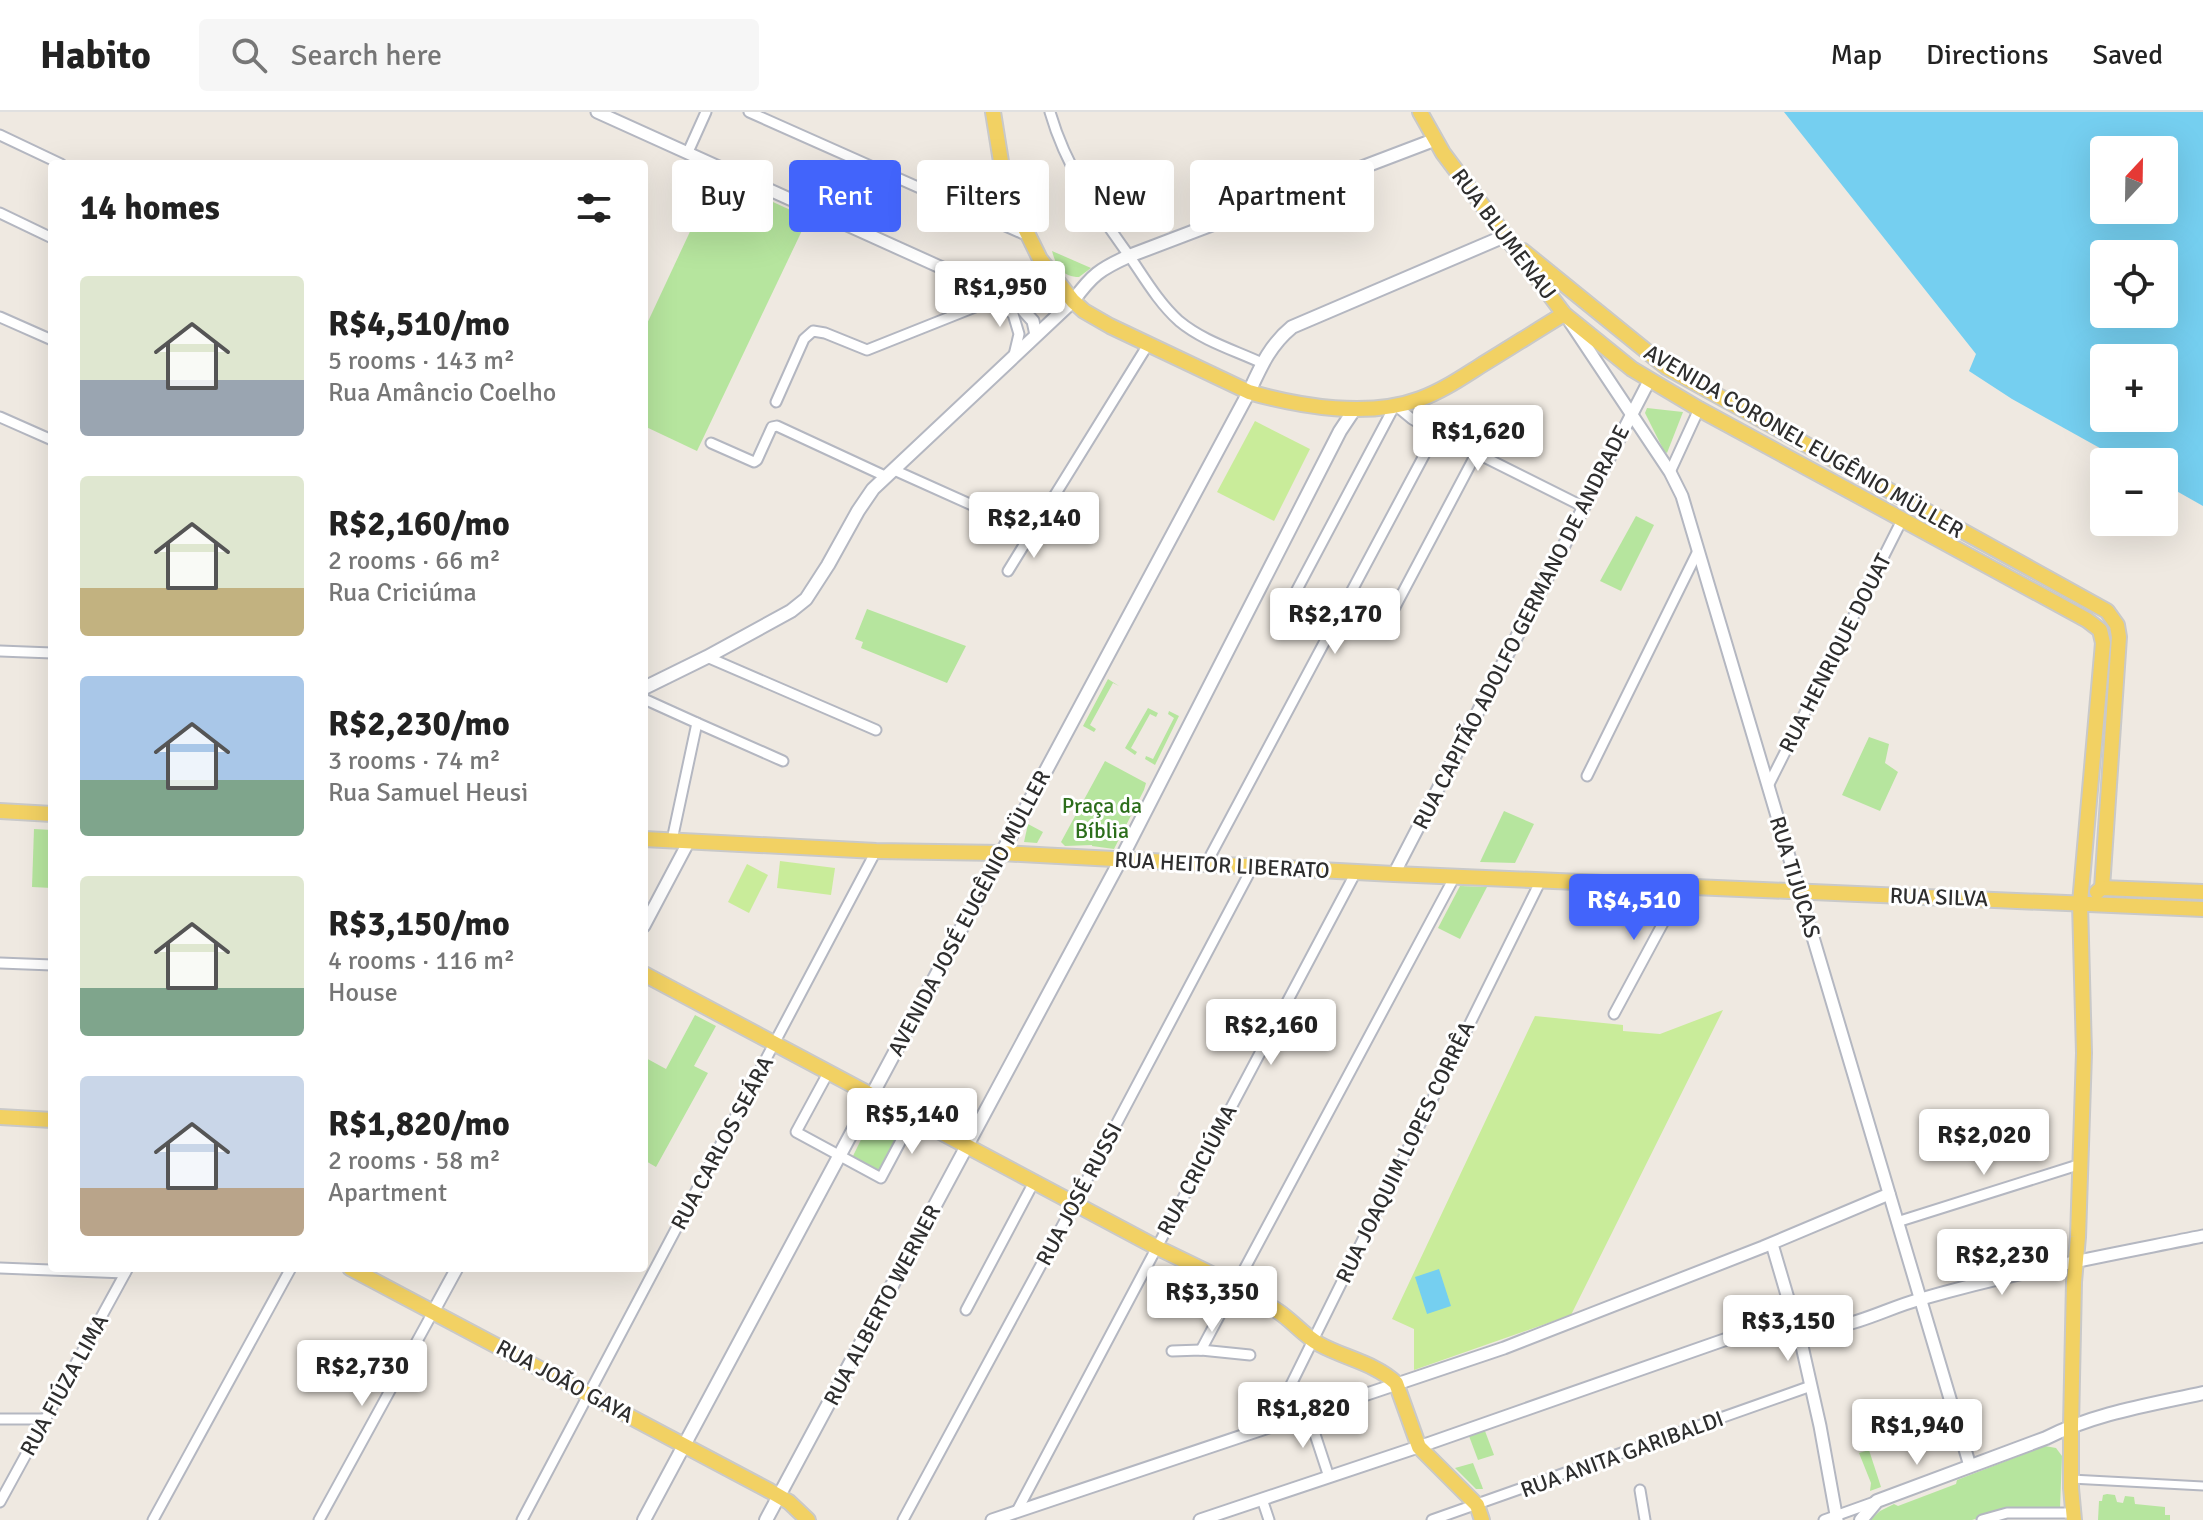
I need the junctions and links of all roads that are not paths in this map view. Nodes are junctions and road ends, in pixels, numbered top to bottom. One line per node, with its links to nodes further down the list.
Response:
1 (597, 112): 9 (street)
2 (706, 112): 9 (street)
3 (749, 112): 13 (street)
4 (993, 112): 13 (main road)
5 (1050, 112): 15 (street)
6 (1420, 112): 8 (main road, RUA BLUMENAU)
7 (0, 135): 10 (street)
8 (1434, 140): 14 (main road, RUA BLUMENAU); 15 (main road)
9 (688, 152): 16 (street)
10 (53, 160)
11 (0, 213): 12 (street)
12 (48, 236)
13 (1028, 236): 18 (main road)
14 (1505, 236): 20 (main road, RUA BLUMENAU); 26 (main road, AVENIDA JOSÉ EUGÊNIO MÜLLER); 73 (main road, AVENIDA CORONEL EUGÊNIO MÜLLER)
15 (1129, 256): 18 (main road); 26 (street)
16 (991, 290): 17 (street); 19 (street)
17 (1012, 297): 18 (street); 22 (street)
18 (1073, 301): 22 (main road); 24 (main road)
19 (985, 303): 25 (street); 29 (street)
20 (1564, 314): 27 (main road, AVENIDA CORONEL EUGÊNIO MÜLLER); 30 (main road); 33 (street, RUA TIJUCAS)
21 (0, 317): 23 (street)
22 (1036, 335): 25 (main road)
23 (48, 338)
24 (1149, 343): 28 (main road); 43 (street)
25 (1014, 355): 40 (main road)
26 (1262, 363): 28 (main road, AVENIDA JOSÉ EUGÊNIO MÜLLER)
27 (1649, 381): 31 (main road, AVENIDA CORONEL EUGÊNIO MÜLLER); 33 (street, RUA CAPITÃO ADOLFO GERMANO DE ANDRADE)
28 (1249, 392): 32 (main road); 64 (main road, AVENIDA JOSÉ EUGÊNIO MÜLLER)
29 (776, 402)
30 (1395, 405): 32 (main road); 35 (street); 46 (street)
31 (1699, 409): 39 (street); 42 (main road, AVENIDA CORONEL EUGÊNIO MÜLLER)
32 (1354, 410): 65 (main road, RUA ALBERTO WERNER)
33 (1632, 414): 39 (street, RUA TIJUCAS); 41 (street, RUA CAPITÃO ADOLFO GERMANO DE ANDRADE)
34 (0, 417): 36 (street)
35 (1436, 433): 38 (street); 66 (street)
36 (48, 438)
37 (711, 443): 40 (street)
38 (1476, 454): 41 (street); 47 (street)
39 (1670, 472): 44 (street, RUA TIJUCAS)
40 (890, 473): 43 (street); 50 (main road)
41 (1584, 507): 69 (street, RUA CAPITÃO ADOLFO GERMANO DE ANDRADE)
42 (1902, 520): 57 (street, RUA HENRIQUE DOUAT); 76 (main road, AVENIDA CORONEL EUGÊNIO MÜLLER)
43 (1032, 532): 45 (street)
44 (1698, 551): 56 (street); 57 (street, RUA TIJUCAS)
45 (1008, 571)
46 (1291, 601)
47 (1385, 626)
48 (0, 651): 49 (street)
49 (48, 653)
50 (707, 657): 51 (main road); 54 (street)
51 (648, 686)
52 (648, 701): 53 (street)
53 (697, 723): 55 (street); 61 (street)
54 (876, 730)
55 (783, 761)
56 (1587, 776)
57 (1768, 786): 74 (street, RUA TIJUCAS)
58 (0, 811): 59 (main road)
59 (48, 814)
60 (648, 839): 61 (main road, RUA HEITOR LIBERATO)
61 (672, 840): 62 (main road, RUA HEITOR LIBERATO)
62 (689, 841): 63 (main road, RUA HEITOR LIBERATO); 78 (street)
63 (876, 851): 64 (main road, RUA HEITOR LIBERATO); 83 (street, RUA CARLOS SEÁRA)
64 (1001, 853): 65 (main road, RUA HEITOR LIBERATO); 85 (main road, AVENIDA JOSÉ EUGÊNIO MÜLLER)
65 (1121, 859): 66 (main road, RUA HEITOR LIBERATO); 89 (main road, RUA ALBERTO WERNER)
66 (1206, 864): 67 (main road, RUA HEITOR LIBERATO)
67 (1253, 866): 68 (main road, RUA HEITOR LIBERATO); 94 (street, RUA JOSÉ RUSSI)
68 (1356, 872): 69 (main road, RUA HEITOR LIBERATO); 98 (street, RUA CRICIÚMA)
69 (1394, 874): 70 (main road, RUA HEITOR LIBERATO)
70 (1455, 876): 71 (main road, RUA HEITOR LIBERATO); 106 (street)
71 (1541, 880): 72 (main road, RUA HEITOR LIBERATO); 111 (street, RUA JOAQUIM LOPES CORRÊA)
72 (1683, 886): 74 (main road, RUA HEITOR LIBERATO); 82 (street)
73 (2102, 888): 75 (main road); 76 (main road)
74 (1799, 891): 76 (main road, RUA SILVA); 93 (street, RUA TIJUCAS)
75 (2203, 892)
76 (2080, 903): 77 (main road, RUA SILVA); 91 (main road)
77 (2203, 909)
78 (648, 918)
79 (0, 963): 80 (street)
80 (48, 965)
81 (648, 976): 83 (main road)
82 (1614, 1014)
83 (775, 1044): 84 (main road); 118 (street, RUA CARLOS SEÁRA)
84 (828, 1073): 85 (main road); 90 (street)
85 (871, 1096): 87 (main road); 90 (main road, AVENIDA JOSÉ EUGÊNIO MÜLLER)
86 (0, 1117): 88 (main road)
87 (913, 1118): 89 (main road); 90 (street)
88 (48, 1120)
89 (966, 1147): 92 (main road); 131 (main road, RUA ALBERTO WERNER)
90 (840, 1156): 124 (main road, AVENIDA JOSÉ EUGÊNIO MÜLLER)
91 (2081, 1164): 95 (street); 99 (main road)
92 (1034, 1182): 94 (main road); 108 (street)
93 (1889, 1194): 95 (street, RUA TIJUCAS); 97 (street)
94 (1074, 1204): 98 (main road); 145 (street, RUA JOSÉ RUSSI)
95 (1897, 1222): 107 (street, RUA TIJUCAS)
96 (2203, 1236): 99 (street)
97 (1772, 1244): 110 (street); 115 (street)
98 (1156, 1247): 106 (main road); 135 (street, RUA CRICIÚMA)
99 (2076, 1262): 107 (street); 123 (main road)
100 (0, 1268): 101 (street)
101 (48, 1269)
102 (125, 1272): 121 (street, RUA FIÚZA LIMA)
103 (289, 1272): 139 (street)
104 (358, 1272): 109 (main road, RUA JOÃO GAYA)
105 (455, 1272): 109 (street)
106 (1236, 1285): 111 (main road); 112 (street)
107 (1920, 1299): 110 (street); 126 (street, RUA TIJUCAS)
108 (966, 1310)
109 (433, 1312): 118 (main road, RUA JOÃO GAYA); 140 (street)
110 (1798, 1331): 116 (street); 125 (street)
111 (1312, 1340): 115 (main road); 122 (street, RUA JOAQUIM LOPES CORRÊA)
112 (1201, 1350): 113 (street); 114 (street)
113 (1172, 1351)
114 (1250, 1355)
115 (1396, 1383): 119 (street); 125 (main road)
116 (1811, 1386): 136 (street, RUA ANITA GARIBALDI); 138 (street)
117 (2203, 1393): 123 (main road)
118 (589, 1394): 124 (main road, RUA JOÃO GAYA); 141 (street, RUA CARLOS SEÁRA)
119 (1308, 1413): 122 (street); 127 (street)
120 (0, 1419): 121 (street)
121 (46, 1419): 134 (street, RUA FIÚZA LIMA)
122 (1271, 1425): 135 (street)
123 (2071, 1426): 126 (main road); 128 (main road)
124 (684, 1444): 131 (main road, RUA JOÃO GAYA); 142 (main road, AVENIDA JOSÉ EUGÊNIO MÜLLER)
125 (1419, 1447): 127 (street); 136 (main road)
126 (1970, 1466): 133 (main road)
127 (1329, 1477): 132 (street)
128 (2071, 1479): 129 (street); 137 (main road)
129 (2203, 1486)
130 (1640, 1490): 150 (street)
131 (779, 1496): 143 (main road, RUA ALBERTO WERNER); 144 (main road, RUA JOÃO GAYA)
132 (1262, 1499): 147 (street); 148 (street)
133 (1877, 1501): 138 (street); 152 (main road)
134 (0, 1502)
135 (1017, 1511): 146 (street)
136 (1480, 1513): 149 (street, RUA ANITA GARIBALDI)
137 (2074, 1516): 153 (street)
138 (1837, 1518): 151 (street)
139 (153, 1520)
140 (319, 1520)
141 (522, 1520)
142 (644, 1520)
143 (766, 1520)
144 (808, 1520)
145 (903, 1520)
146 (992, 1520)
147 (1200, 1520)
148 (1269, 1520)
149 (1432, 1520)
150 (1645, 1520)
151 (1824, 1520)
152 (1861, 1520)
153 (1982, 1520)

